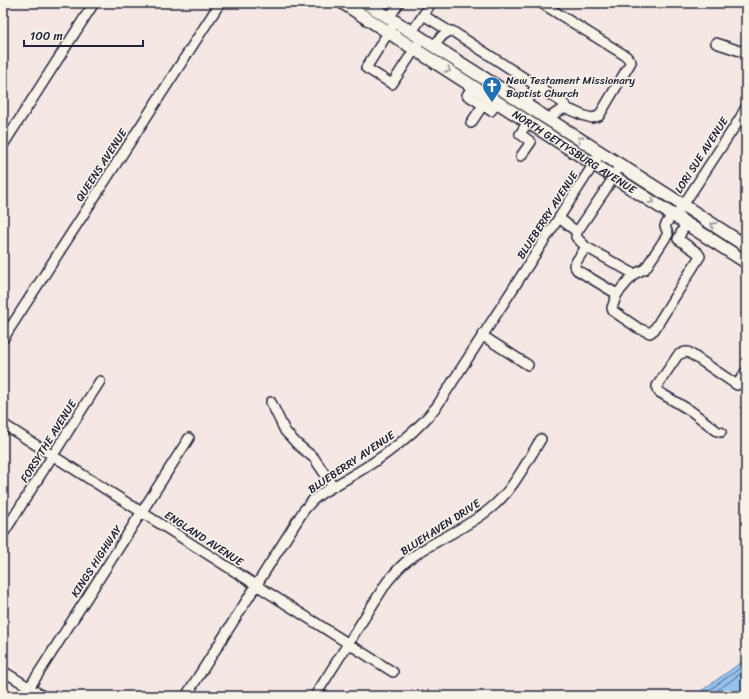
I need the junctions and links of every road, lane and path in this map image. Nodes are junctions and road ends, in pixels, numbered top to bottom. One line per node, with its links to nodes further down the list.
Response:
1 (94, 3): 30 (street)
2 (220, 3): 49 (street, QUEENS AVENUE)
3 (344, 3): 11 (main road, NORTH GETTYSBURG AVENUE)
4 (400, 3): 9 (street)
5 (431, 3): 8 (street)
6 (541, 3): 24 (street)
7 (370, 4): 9 (main road, NORTH GETTYSBURG AVENUE)
8 (423, 15): 10 (street); 12 (street)
9 (393, 20): 11 (street); 12 (main road, NORTH GETTYSBURG AVENUE)
10 (449, 31): 15 (street); 19 (street)
11 (388, 32): 14 (main road, NORTH GETTYSBURG AVENUE); 14 (street)
12 (417, 35): 14 (main road); 15 (main road, NORTH GETTYSBURG AVENUE)
13 (716, 42): 16 (street)
14 (410, 46): 17 (main road, NORTH GETTYSBURG AVENUE)
15 (434, 46): 17 (main road); 21 (main road, NORTH GETTYSBURG AVENUE)
16 (746, 53)
17 (427, 57): 18 (main road, NORTH GETTYSBURG AVENUE, one-way to 18)
18 (473, 86): 20 (main road, NORTH GETTYSBURG AVENUE); 22 (street)
19 (536, 86): 21 (street); 24 (street)
20 (497, 102): 22 (street); 25 (main road, NORTH GETTYSBURG AVENUE)
21 (525, 104): 25 (main road); 26 (main road, NORTH GETTYSBURG AVENUE)
22 (483, 105): 28 (street)
23 (746, 106): 36 (street, LORI SUE AVENUE)
24 (568, 109): 26 (street)
25 (517, 115): 27 (main road, NORTH GETTYSBURG AVENUE)
26 (548, 119): 29 (main road); 31 (main road, NORTH GETTYSBURG AVENUE, one-way to 26)
27 (528, 122): 29 (main road, NORTH GETTYSBURG AVENUE); 32 (street)
28 (471, 123)
29 (541, 130): 33 (main road, NORTH GETTYSBURG AVENUE)
30 (3, 145)
31 (602, 153): 33 (street, BLUEBERRY AVENUE); 34 (main road, NORTH GETTYSBURG AVENUE)
32 (521, 156)
33 (594, 164): 35 (main road, NORTH GETTYSBURG AVENUE); 38 (street, BLUEBERRY AVENUE)
34 (620, 164): 35 (street); 36 (main road, NORTH GETTYSBURG AVENUE)
35 (614, 177): 37 (main road, NORTH GETTYSBURG AVENUE, one-way to 37); 40 (street)
36 (683, 205): 37 (street, LORI SUE AVENUE); 43 (main road, NORTH GETTYSBURG AVENUE, one-way to 36)
37 (674, 215): 39 (main road, NORTH GETTYSBURG AVENUE); 41 (street, LORI SUE AVENUE)
38 (559, 218): 40 (street); 48 (street, BLUEBERRY AVENUE)
39 (686, 223): 42 (street); 45 (main road, NORTH GETTYSBURG AVENUE)
40 (577, 232): 44 (street)
41 (668, 234): 42 (street); 46 (street)
42 (678, 239): 47 (street)
43 (746, 246)
44 (586, 247): 46 (street); 47 (street)
45 (746, 262)
46 (634, 274): 47 (street)
47 (617, 294)
48 (483, 336): 50 (street); 59 (street, BLUEBERRY AVENUE)
49 (3, 339)
50 (528, 364)
51 (746, 371): 55 (street)
52 (100, 381): 58 (street, FORSYTHE AVENUE)
53 (271, 402): 59 (street)
54 (3, 424): 58 (street, ENGLAND AVENUE)
55 (721, 432)
56 (189, 438): 60 (street, KINGS HIGHWAY)
57 (541, 439): 63 (street, BLUEHAVEN DRIVE)
58 (53, 455): 60 (street, ENGLAND AVENUE); 61 (street, FORSYTHE AVENUE)
59 (333, 486): 62 (street, BLUEBERRY AVENUE)
60 (142, 512): 62 (street, ENGLAND AVENUE); 66 (street, KINGS HIGHWAY)
61 (3, 534)
62 (256, 585): 63 (street, ENGLAND AVENUE); 68 (street, BLUEBERRY AVENUE)
63 (348, 644): 65 (street, ENGLAND AVENUE); 69 (street, BLUEHAVEN DRIVE)
64 (3, 671): 66 (street)
65 (393, 672)
66 (27, 692): 67 (street)
67 (43, 696)
68 (186, 696)
69 (315, 696)

